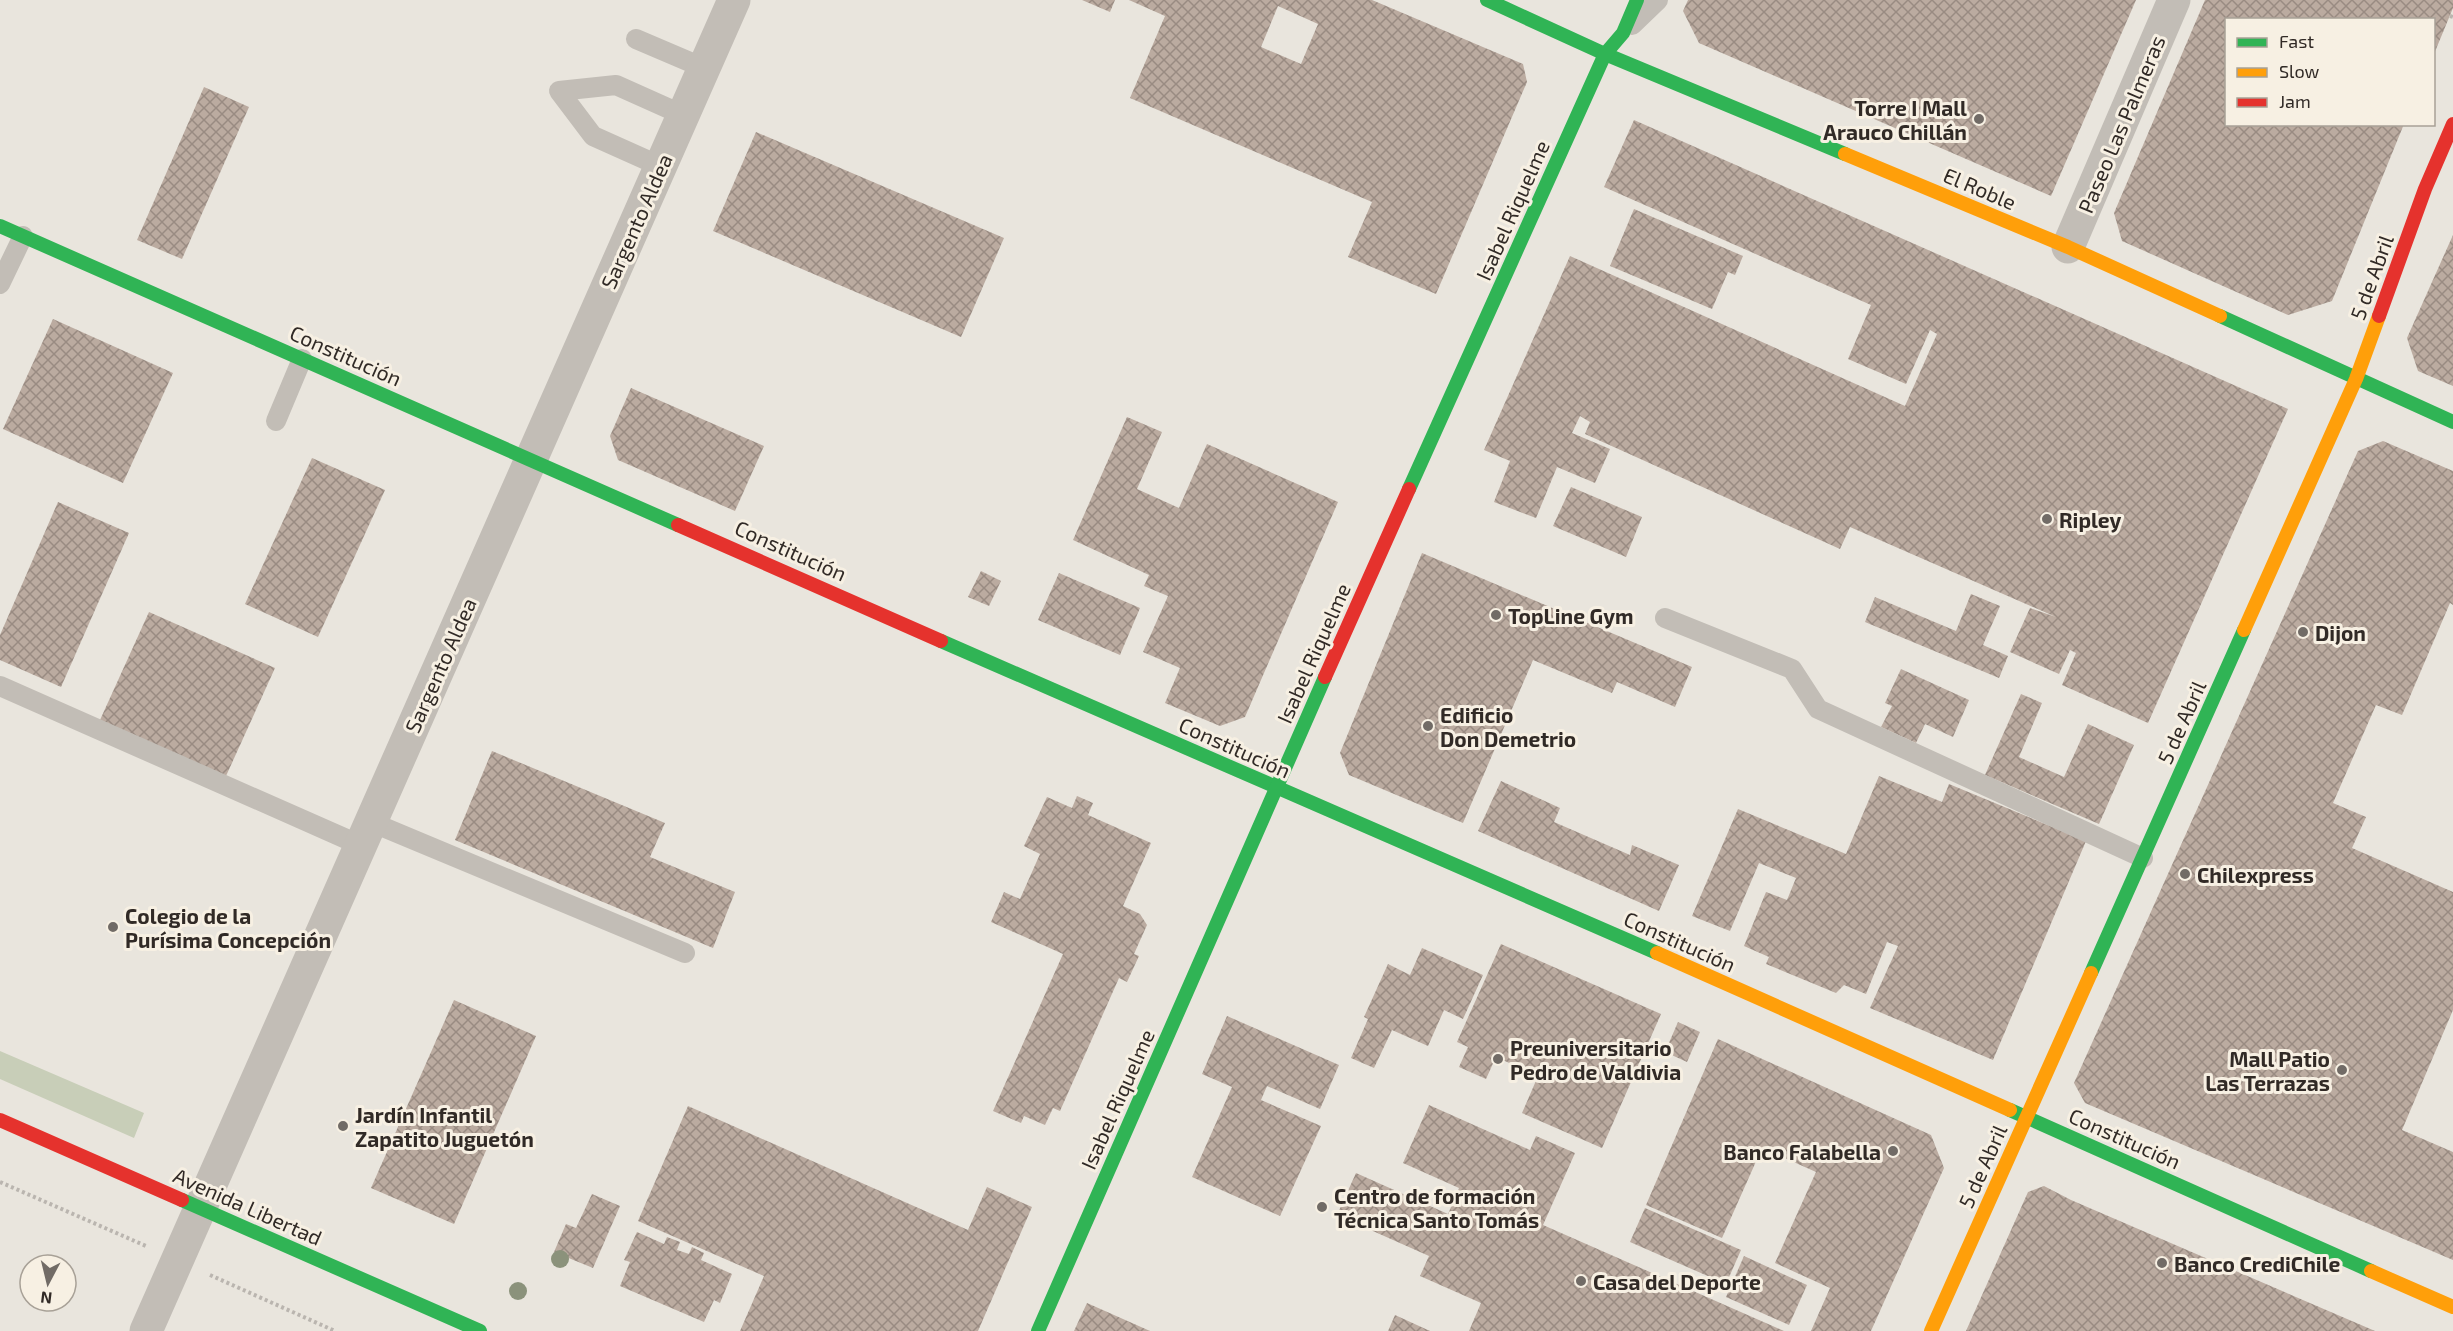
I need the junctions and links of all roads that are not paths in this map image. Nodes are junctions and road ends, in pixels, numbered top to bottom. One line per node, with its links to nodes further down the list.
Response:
1 (734, 0): 9 (street, Sargento Aldea)
2 (1487, 0): 8 (street, El Roble)
3 (1638, 0): 6 (street, Isabel Riquelme)
4 (1658, 0): 6 (lane)
5 (2174, 0): 15 (street, Paseo Las Palmeras)
6 (1623, 33): 8 (street, Isabel Riquelme)
7 (636, 39): 9 (lane)
8 (1605, 54): 15 (street, El Roble); 24 (street, Isabel Riquelme)
9 (704, 68): 10 (street, Sargento Aldea)
10 (683, 115): 12 (street, Sargento Aldea); 12 (lane)
11 (2453, 124): 18 (street, 5 de Abril)
12 (660, 166): 21 (street, Sargento Aldea)
13 (0, 226): 14 (street, Constitución)
14 (23, 236): 16 (lane); 17 (street, Constitución)
15 (2068, 247): 18 (street, El Roble)
16 (0, 284)
17 (302, 358): 19 (lane); 21 (street, Constitución)
18 (2356, 379): 20 (street, El Roble); 26 (street, 5 de Abril)
19 (276, 421)
20 (2453, 422)
21 (531, 459): 24 (street, Constitución); 25 (street, Sargento Aldea)
22 (1665, 618): 26 (lane)
23 (0, 686): 25 (lane)
24 (1275, 788): 28 (street, Constitución); 34 (street, Isabel Riquelme)
25 (366, 833): 27 (lane); 30 (street, Sargento Aldea)
26 (2143, 858): 28 (street, 5 de Abril)
27 (685, 953)
28 (2027, 1117): 31 (street, Constitución); 35 (street, 5 de Abril)
29 (0, 1120): 30 (street, Avenida Libertad)
30 (200, 1208): 32 (street, Sargento Aldea); 33 (street, Avenida Libertad)
31 (2453, 1306)
32 (146, 1331)
33 (480, 1331)
34 (1038, 1331)
35 (1931, 1331)

